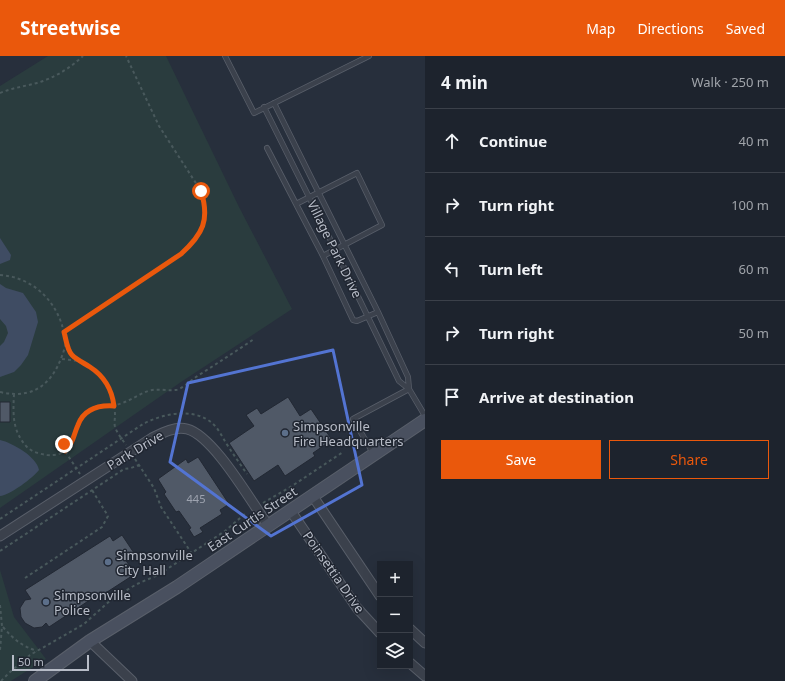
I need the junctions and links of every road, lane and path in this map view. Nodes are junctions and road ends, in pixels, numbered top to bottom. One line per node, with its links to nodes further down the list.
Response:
1 (83, 56): 5 (path)
2 (126, 56): 18 (path)
3 (224, 56): 7 (lane)
4 (369, 56): 6 (lane)
5 (0, 93)
6 (274, 103): 7 (lane); 9 (lane, Village Park Drive)
7 (264, 107): 10 (lane, Village Park Drive)
8 (267, 148): 11 (lane)
9 (318, 192): 10 (lane); 12 (lane, Village Park Drive); 12 (lane)
10 (309, 196): 11 (lane); 13 (lane, Village Park Drive)
11 (296, 204): 14 (lane)
12 (344, 245): 13 (lane); 16 (lane, Village Park Drive)
13 (336, 249): 14 (lane); 17 (lane, Village Park Drive)
14 (323, 256): 17 (lane)
15 (0, 275): 18 (path)
16 (378, 312): 17 (lane); 23 (lane, Village Park Drive)
17 (368, 316): 23 (lane, Village Park Drive)
18 (64, 332): 20 (path)
19 (254, 339): 26 (path)
20 (66, 342): 21 (path); 22 (path)
21 (62, 359): 22 (path); 25 (path)
22 (80, 361): 26 (path)
23 (409, 389): 27 (lane, Village Park Drive); 33 (lane)
24 (0, 392): 25 (path)
25 (14, 394): 31 (path)
26 (114, 406): 30 (path); 31 (path)
27 (425, 416)
28 (425, 420): 33 (main road, East Curtis Street)
29 (63, 440): 31 (path)
30 (127, 446)
31 (65, 451): 36 (path)
32 (343, 452): 40 (path)
33 (374, 454): 39 (main road, East Curtis Street)
34 (134, 457): 35 (path)
35 (139, 465): 38 (path); 45 (path)
36 (82, 476)
37 (89, 486): 38 (path)
38 (92, 490): 44 (path); 46 (path)
39 (312, 495): 41 (main road, East Curtis Street); 47 (street, Poinsettia Drive)
40 (255, 508): 42 (street, Park Drive); 43 (street, Park Drive); 45 (path)
41 (290, 510): 42 (main road, East Curtis Street); 50 (street, Poinsettia Drive)
42 (268, 525): 52 (main road, East Curtis Street)
43 (0, 536)
44 (0, 551)
45 (192, 554): 55 (path)
46 (25, 578)
47 (377, 592)
48 (0, 605): 49 (path)
49 (2, 626): 54 (path); 55 (path)
50 (377, 630)
51 (413, 632): 53 (street)
52 (90, 641): 59 (main road, East Curtis Street); 60 (street)
53 (425, 643)
54 (0, 650)
55 (37, 651): 58 (path)
56 (413, 666): 57 (street)
57 (425, 676)
58 (1, 681)
59 (35, 681)
60 (132, 681)

